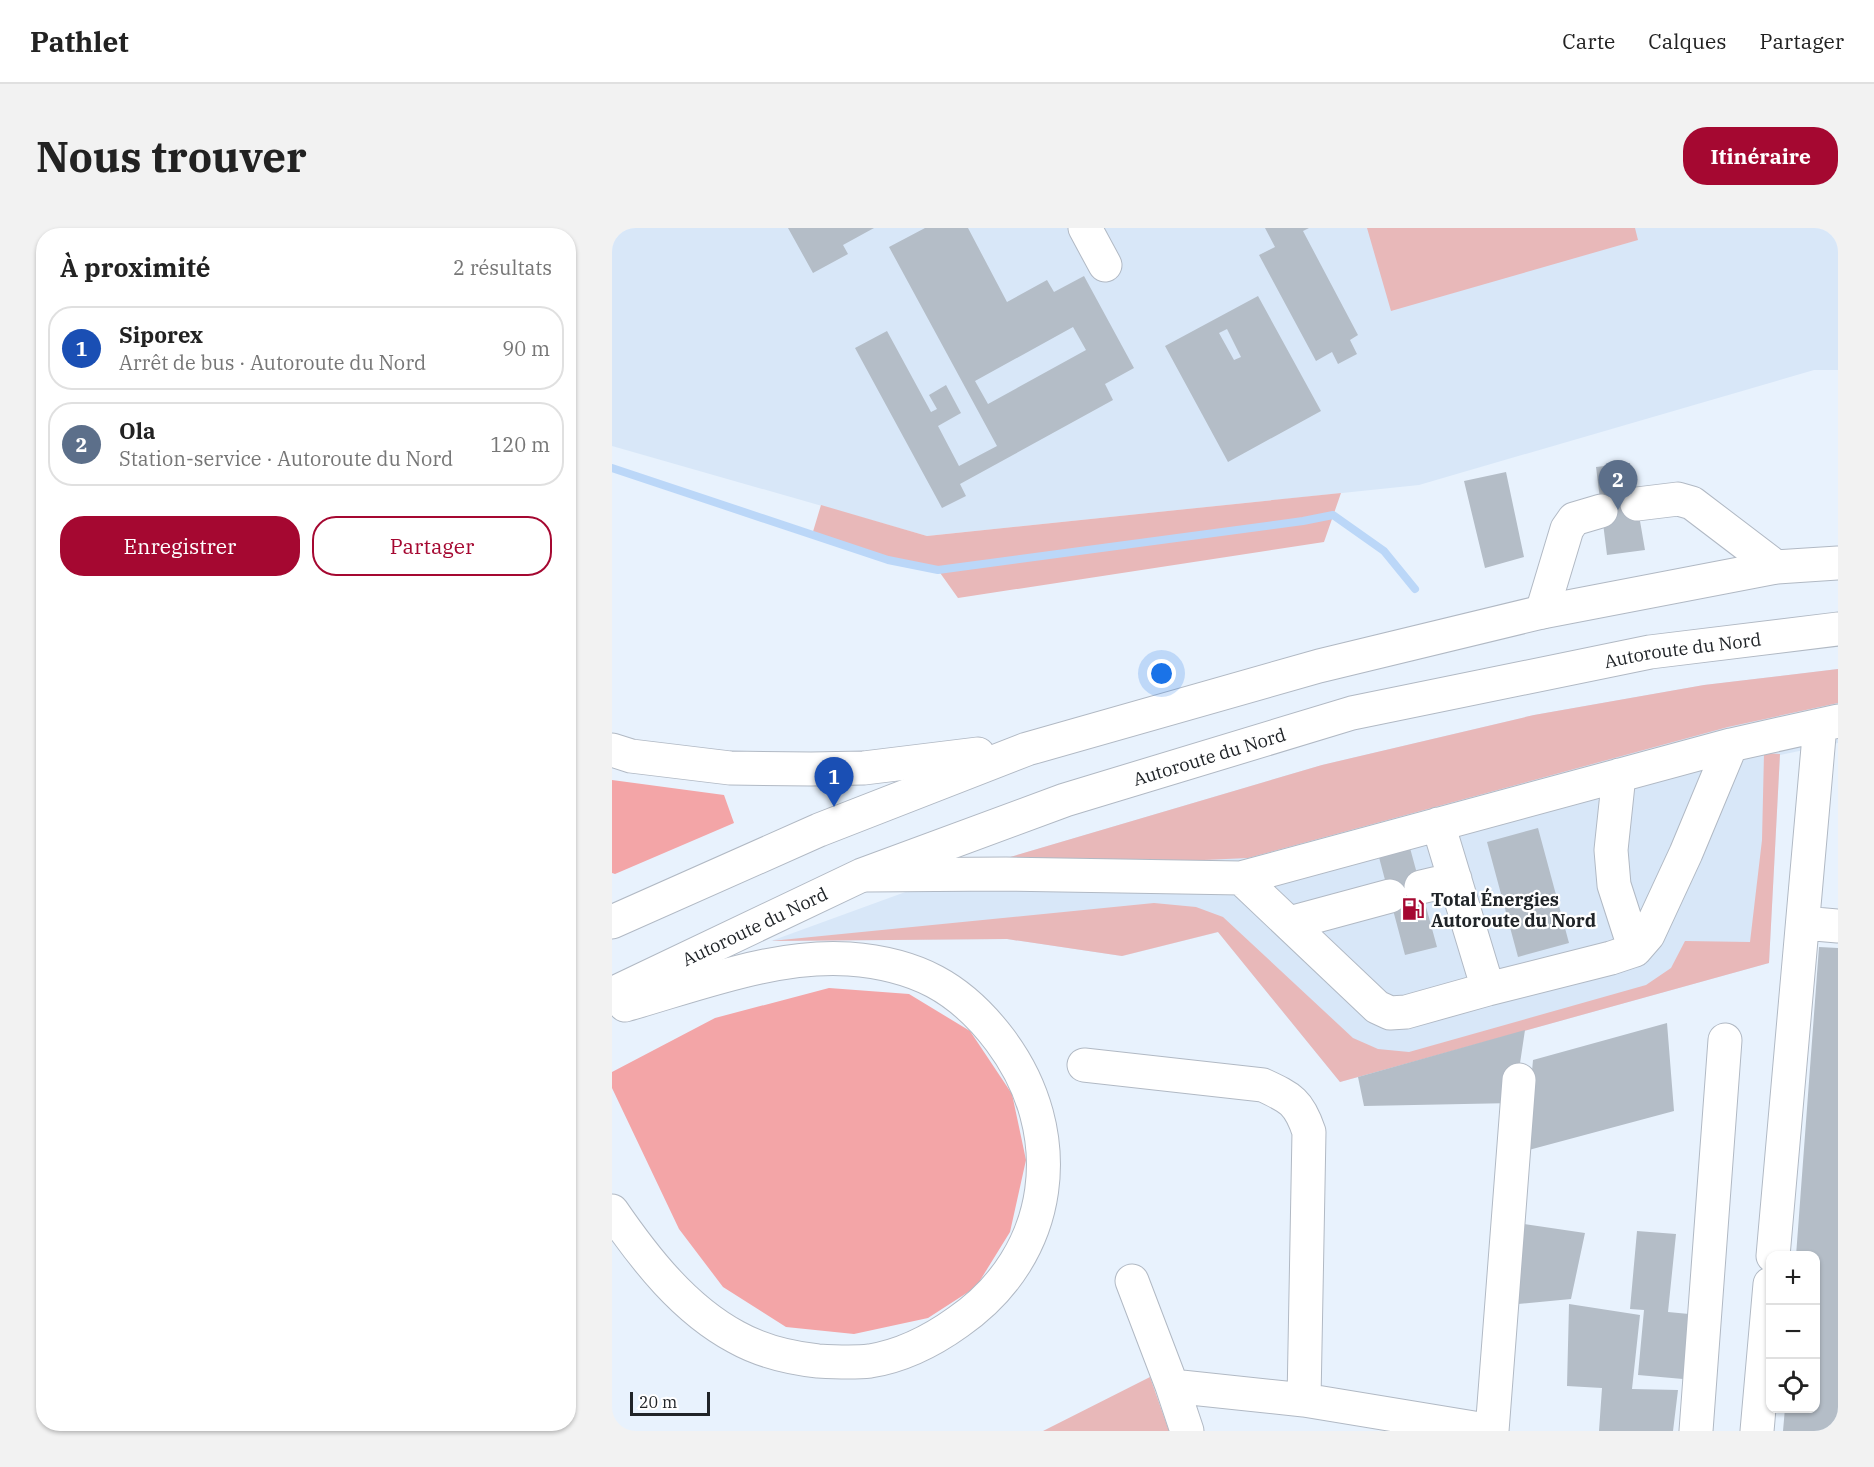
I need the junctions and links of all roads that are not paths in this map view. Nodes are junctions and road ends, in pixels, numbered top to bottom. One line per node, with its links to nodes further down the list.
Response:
1 (1085, 228): 2 (main road)
2 (1105, 266)
3 (1637, 504): 6 (main road)
4 (1601, 511): 7 (main road)
5 (1838, 563): 6 (main road)
6 (1776, 567): 7 (main road)
7 (1542, 612): 11 (main road)
8 (1838, 629): 17 (main road, Autoroute du Nord)
9 (1829, 723): 10 (main road); 13 (main road)
10 (1731, 745): 14 (main road); 26 (main road)
11 (1027, 749): 12 (main road); 22 (main road)
12 (612, 750)
13 (1827, 774): 16 (main road)
14 (1619, 775): 15 (main road); 26 (main road)
15 (1438, 824): 18 (main road); 19 (main road)
16 (1824, 838): 24 (main road)
17 (861, 876): 18 (main road); 28 (main road, Autoroute du Nord)
18 (1241, 878): 23 (main road)
19 (1455, 879): 20 (main road); 27 (main road)
20 (1421, 887)
21 (1390, 896): 23 (main road)
22 (612, 922)
23 (1290, 923): 27 (main road)
24 (1803, 924): 25 (main road); 34 (main road)
25 (1838, 926)
26 (1635, 950): 27 (main road)
27 (1488, 989)
28 (612, 994)
29 (612, 1008): 33 (main road)
30 (1725, 1040): 41 (main road)
31 (1084, 1065): 38 (main road)
32 (1519, 1080): 40 (main road)
33 (612, 1211)
34 (1773, 1251)
35 (1132, 1281): 37 (main road)
36 (1768, 1305): 42 (main road)
37 (1172, 1386): 38 (main road); 39 (main road)
38 (1304, 1400): 40 (main road)
39 (1187, 1431)
40 (1492, 1431)
41 (1696, 1431)
42 (1757, 1431)

